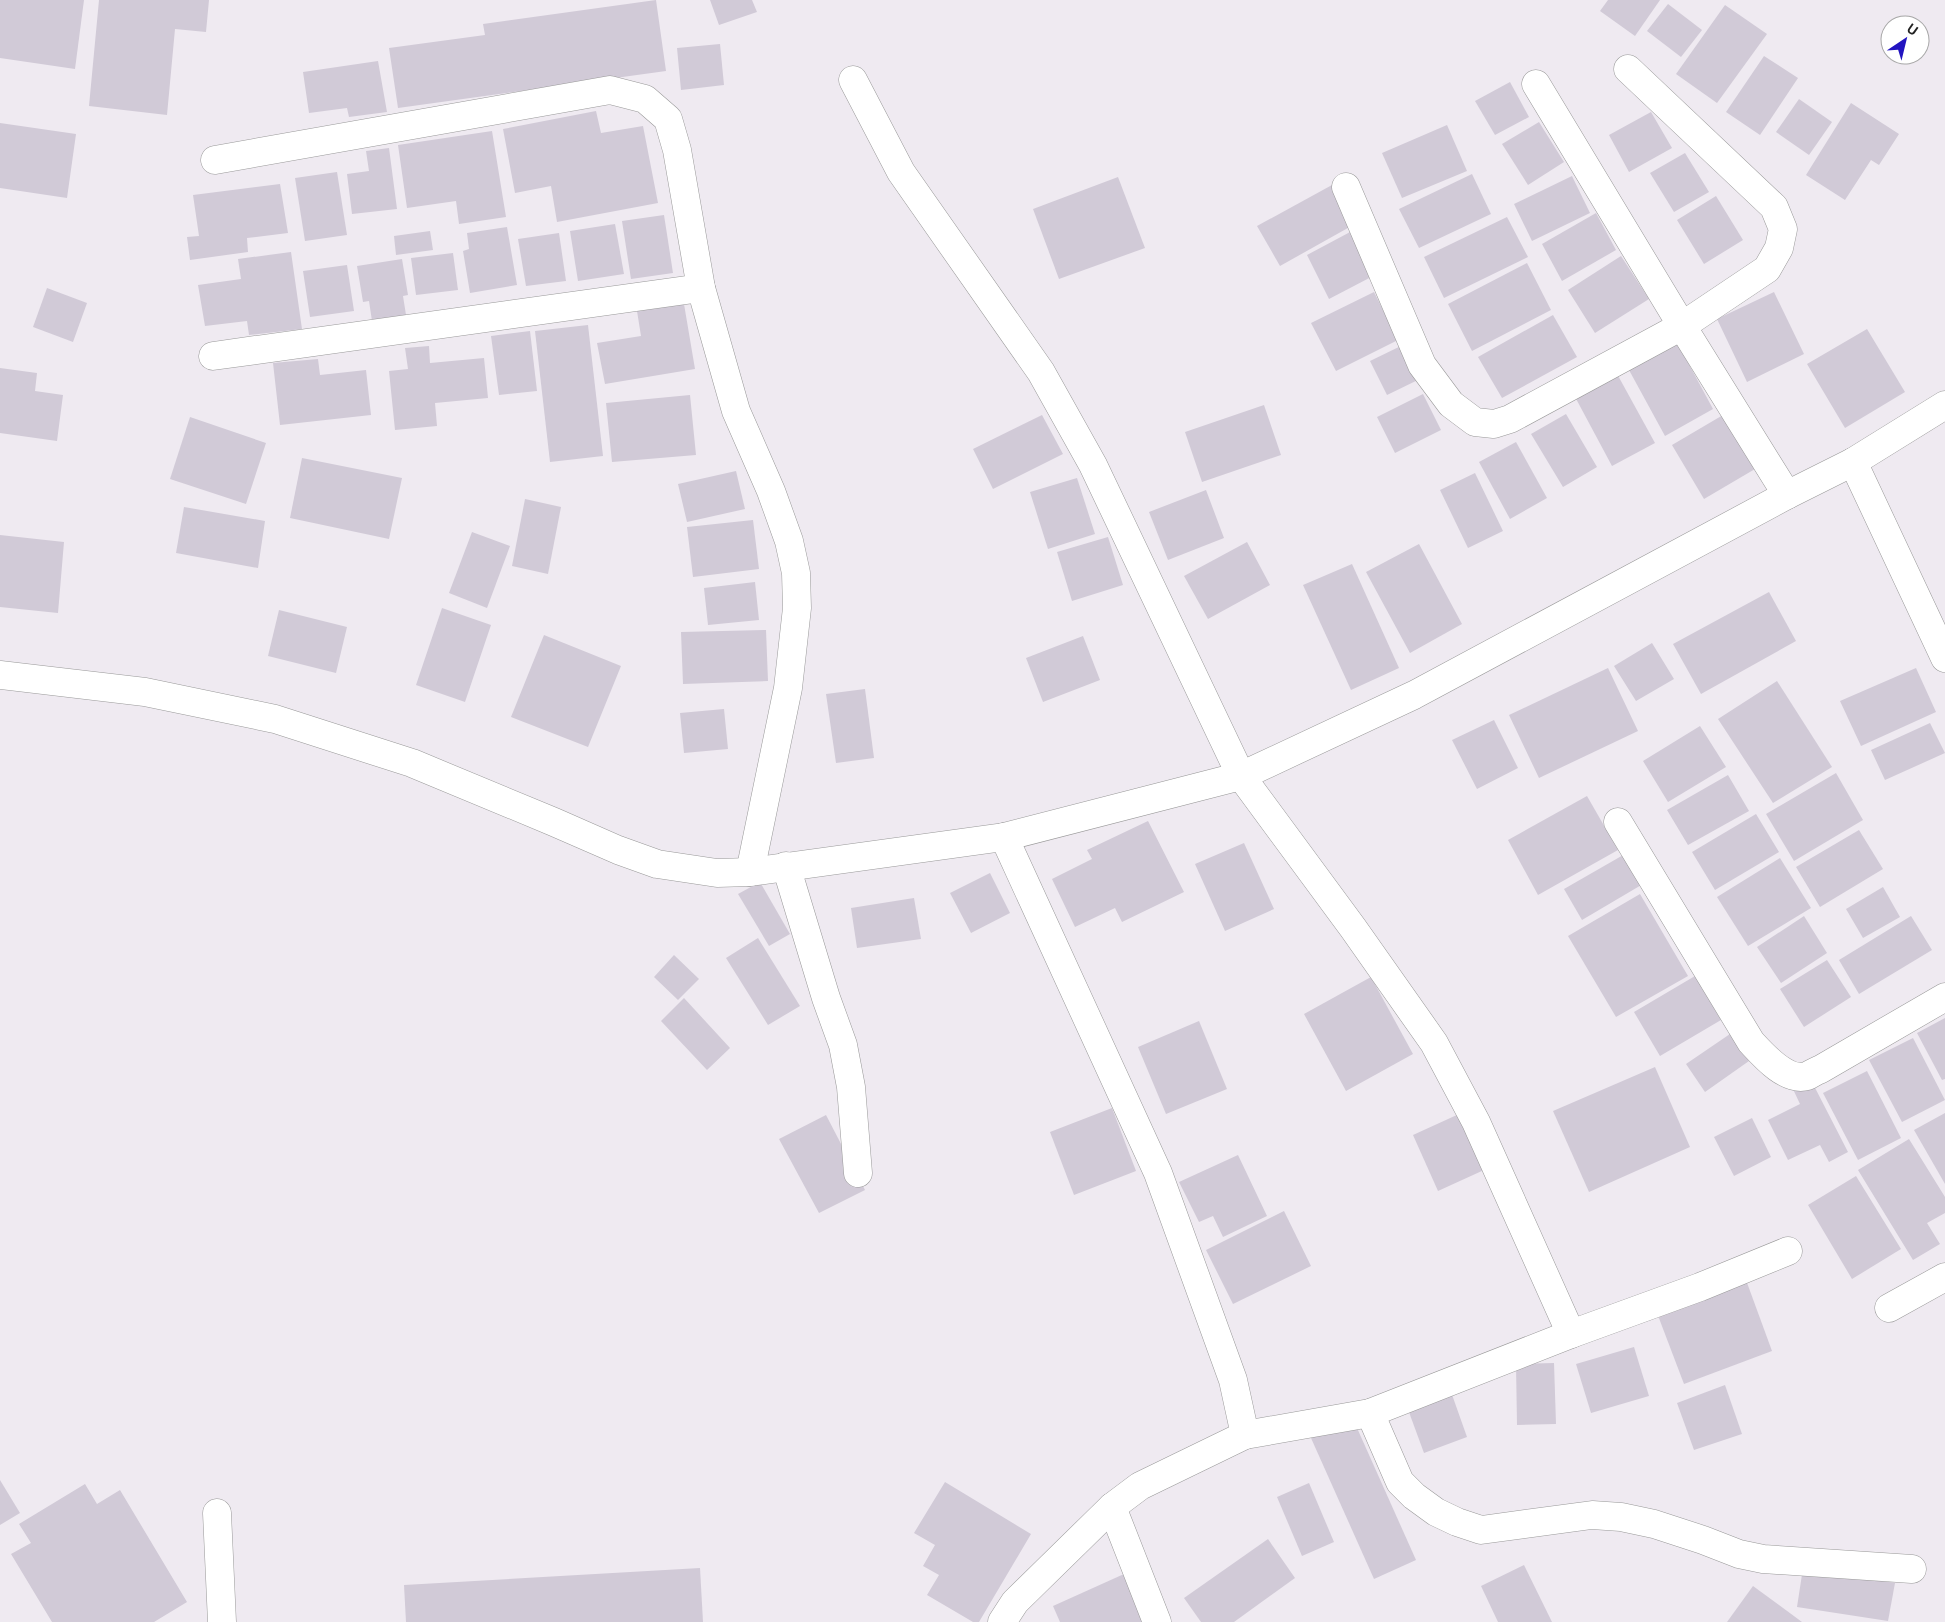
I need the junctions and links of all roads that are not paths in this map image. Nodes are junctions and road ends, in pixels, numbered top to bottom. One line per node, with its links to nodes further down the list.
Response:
1 (1628, 69): 7 (street)
2 (853, 80): 14 (street)
3 (1536, 84): 7 (street)
4 (215, 160): 6 (street)
5 (1346, 187): 7 (street)
6 (701, 288): 8 (street); 18 (street)
7 (1682, 326): 11 (street)
8 (213, 356)
9 (1945, 406): 10 (street)
10 (1853, 462): 11 (street); 12 (street)
11 (1787, 494): 14 (street)
12 (1945, 658)
13 (0, 675): 18 (street)
14 (1241, 776): 16 (street); 24 (street)
15 (1618, 822): 19 (street)
16 (1004, 837): 17 (street); 26 (street)
17 (786, 866): 18 (street); 20 (street)
18 (750, 872)
19 (1945, 997)
20 (858, 1174)
21 (1788, 1251): 24 (street)
22 (1945, 1277): 23 (street)
23 (1889, 1308)
24 (1571, 1334): 25 (street)
25 (1370, 1413): 26 (street); 29 (street)
26 (1245, 1435): 27 (street)
27 (1112, 1507): 31 (street); 32 (street)
28 (217, 1513): 30 (street)
29 (1912, 1569)
30 (222, 1622)
31 (1002, 1622)
32 (1157, 1622)

